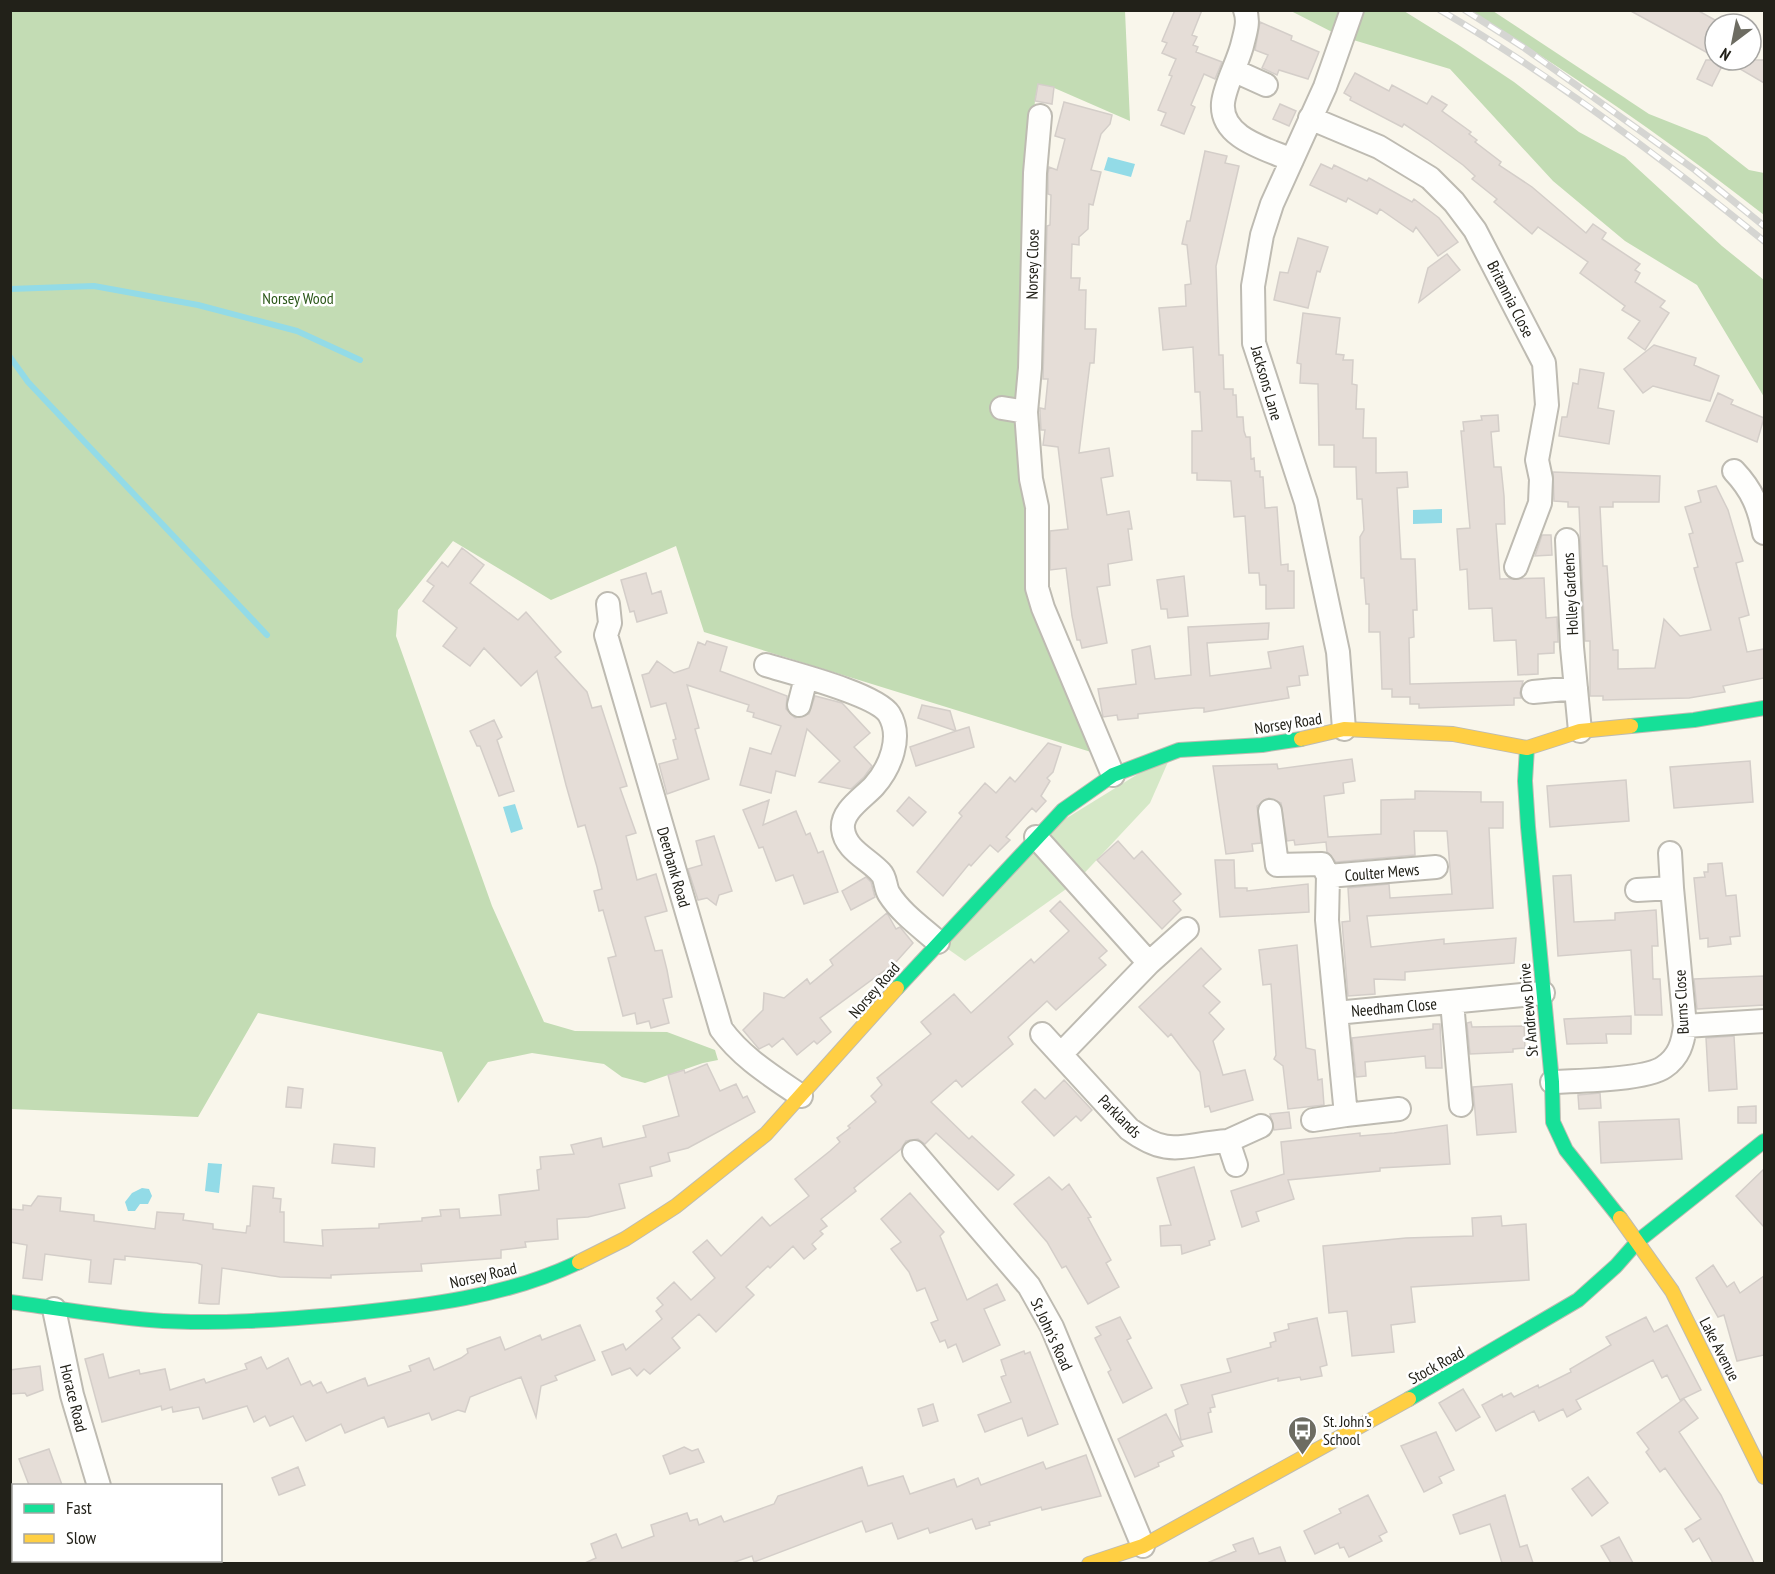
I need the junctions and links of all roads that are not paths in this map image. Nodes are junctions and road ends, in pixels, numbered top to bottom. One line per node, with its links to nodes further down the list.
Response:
1 (1245, 10): 3 (street)
2 (1352, 10): 6 (street, Jacksons Lane)
3 (1235, 71): 4 (street); 7 (street)
4 (1266, 85)
5 (1040, 116): 9 (street, Norsey Close)
6 (1310, 118): 7 (street, Jacksons Lane); 13 (street, Britannia Close)
7 (1292, 160): 21 (street, Jacksons Lane)
8 (1002, 408): 9 (street)
9 (1026, 412): 24 (street, Norsey Close)
10 (1734, 471): 11 (street)
11 (1764, 532)
12 (1568, 540): 17 (street, Holley Gardens)
13 (1516, 567)
14 (608, 604): 44 (street, Deerbank Road)
15 (766, 666): 16 (street)
16 (806, 678): 19 (street); 33 (street)
17 (1576, 688): 18 (street); 22 (street, Holley Gardens)
18 (1533, 692)
19 (799, 705)
20 (1764, 708): 22 (street, Norsey Road)
21 (1344, 729): 23 (street, Norsey Road); 24 (street, Norsey Road)
22 (1580, 731): 23 (street, Norsey Road)
23 (1527, 748): 36 (street, St Andrews Drive)
24 (1113, 775): 26 (street, Norsey Road)
25 (1270, 811): 29 (street, Coulter Mews)
26 (1036, 837): 33 (street, Norsey Road); 34 (street)
27 (1670, 853): 30 (street, Burns Close)
28 (1436, 867): 29 (street, Coulter Mews)
29 (1328, 876): 35 (street, Coulter Mews)
30 (1672, 888): 31 (street); 40 (street, Burns Close)
31 (1636, 890)
32 (1187, 929): 34 (street)
33 (938, 942): 44 (street, Norsey Road)
34 (1149, 963): 42 (street)
35 (1333, 981): 38 (street, Needham Close)
36 (1544, 993): 37 (street, Needham Close); 43 (street, St Andrews Drive)
37 (1452, 1002): 38 (street, Needham Close); 45 (street, Needham Close)
38 (1336, 1012): 47 (street, Needham Close)
39 (1764, 1021): 40 (street)
40 (1685, 1026): 43 (street, Burns Close)
41 (1042, 1034): 42 (street, Parklands)
42 (1062, 1054): 50 (street, Parklands)
43 (1552, 1082): 54 (street, St Andrews Drive)
44 (801, 1095): 56 (street, Norsey Road)
45 (1461, 1105)
46 (1399, 1109): 47 (street)
47 (1346, 1115): 48 (street)
48 (1313, 1120)
49 (1261, 1126): 50 (street, Parklands)
50 (1228, 1141): 53 (street)
51 (1764, 1141): 54 (street, Stock Road)
52 (914, 1152): 59 (street, St John's Road)
53 (1236, 1165)
54 (1638, 1241): 57 (street, Lake Avenue); 59 (street, Stock Road)
55 (10, 1302): 56 (street, Norsey Road)
56 (54, 1309): 58 (street, Horace Road)
57 (1764, 1477)
58 (99, 1484)
59 (1143, 1546): 60 (street, Stock Road)
60 (1089, 1563)

